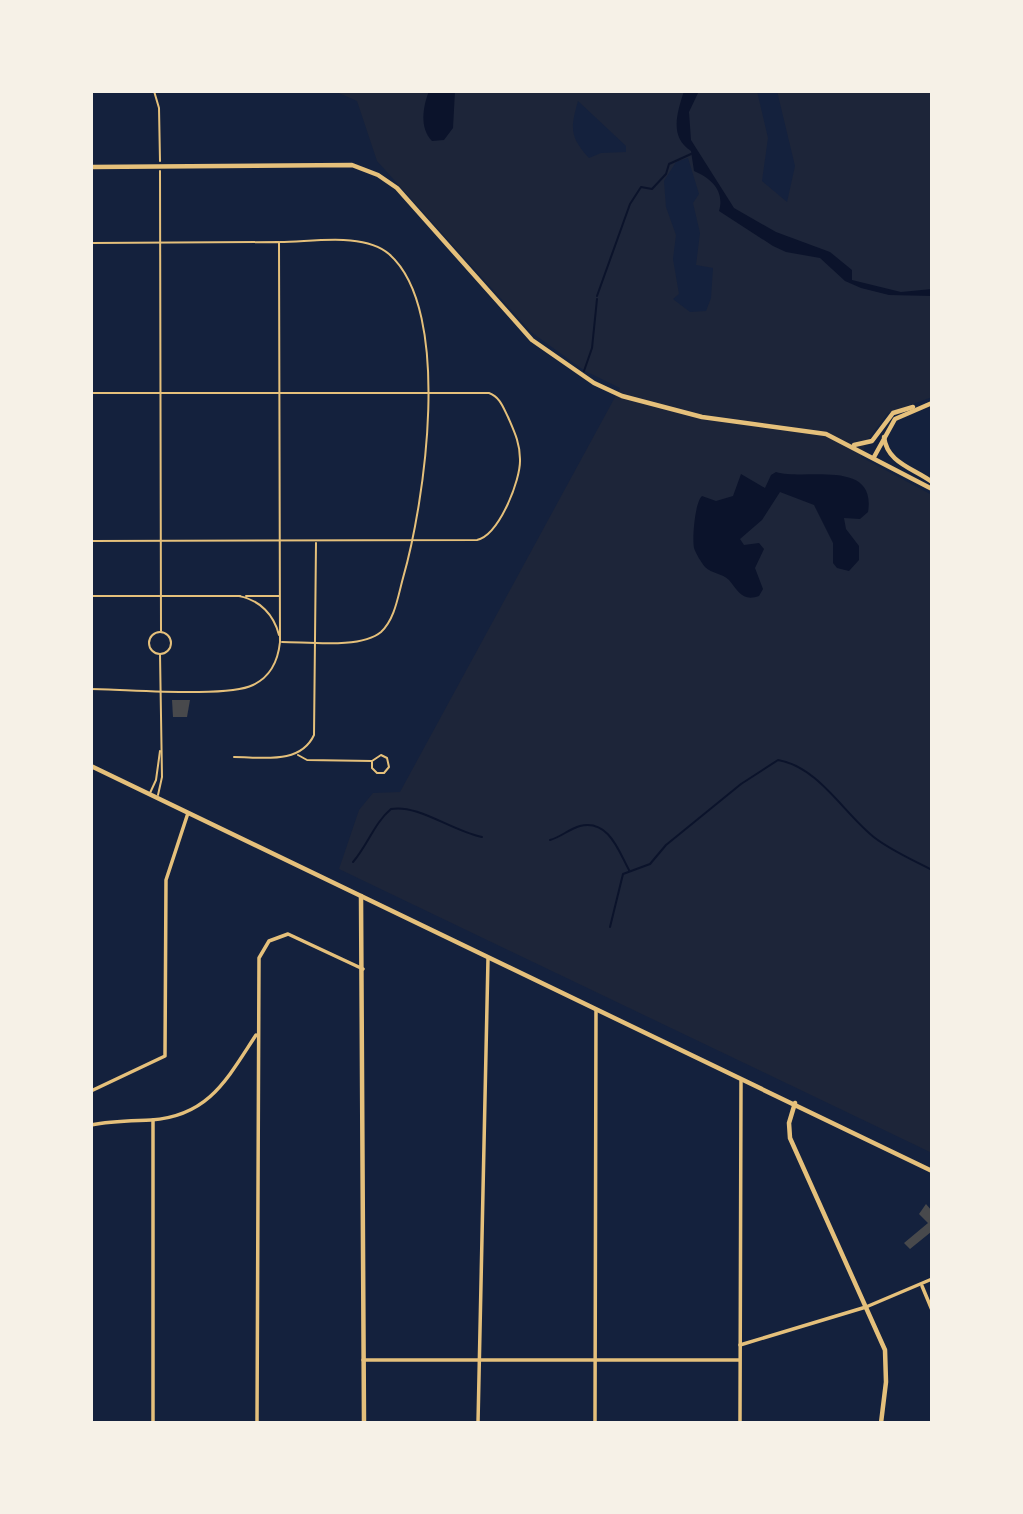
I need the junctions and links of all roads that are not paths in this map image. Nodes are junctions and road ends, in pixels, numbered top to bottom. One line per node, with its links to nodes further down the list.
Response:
1 (154, 91): 2 (lane)
2 (160, 161)
3 (91, 167): 15 (street)
4 (160, 171): 7 (lane)
5 (279, 242): 7 (lane); 8 (lane); 9 (lane)
6 (91, 243): 7 (lane)
7 (159, 243): 11 (lane)
8 (280, 392): 9 (lane); 11 (lane); 21 (lane)
9 (428, 392): 23 (lane); 23 (lane)
10 (91, 393): 11 (lane)
11 (161, 393): 20 (lane)
12 (932, 403): 13 (street)
13 (919, 407): 14 (street); 15 (street)
14 (884, 436): 16 (street); 17 (street)
15 (853, 446): 16 (street)
16 (874, 457): 18 (street)
17 (932, 482)
18 (932, 489)
19 (91, 541): 20 (lane)
20 (160, 541): 21 (lane); 25 (lane)
21 (280, 541): 22 (lane); 27 (lane)
22 (316, 541): 23 (lane); 30 (lane)
23 (413, 541): 30 (lane)
24 (91, 596): 25 (lane)
25 (160, 596): 26 (lane); 28 (lane)
26 (239, 596): 27 (lane); 29 (lane)
27 (280, 596): 29 (lane)
28 (161, 631): 31 (lane); 31 (lane)
29 (280, 642): 30 (lane); 33 (lane)
30 (315, 642): 35 (lane)
31 (160, 654): 33 (lane)
32 (91, 690): 33 (lane)
33 (161, 690): 34 (lane)
34 (161, 747): 39 (lane); 40 (lane)
35 (297, 754): 36 (lane); 37 (lane)
36 (234, 757)
37 (372, 761): 37 (lane)
38 (91, 766): 39 (street)
39 (150, 794): 40 (street)
40 (157, 798): 41 (street)
41 (188, 813): 42 (street); 48 (street)
42 (361, 896): 43 (street); 44 (street)
43 (488, 959): 45 (street); 60 (street)
44 (363, 969): 46 (street); 59 (street)
45 (596, 1010): 47 (street); 58 (street)
46 (257, 1033): 50 (street); 63 (street)
47 (741, 1081): 49 (street); 57 (street)
48 (91, 1091)
49 (795, 1103): 52 (street); 55 (street)
50 (153, 1120): 51 (street); 62 (street)
51 (91, 1125)
52 (932, 1171)
53 (932, 1279): 54 (street)
54 (922, 1285): 55 (street); 56 (street)
55 (866, 1307): 57 (street); 68 (street)
56 (932, 1310)
57 (740, 1345): 61 (street)
58 (595, 1359): 60 (street); 61 (street); 66 (street)
59 (362, 1360): 60 (street); 64 (street)
60 (478, 1360): 65 (street)
61 (739, 1360): 67 (street)
62 (153, 1423)
63 (257, 1423)
64 (364, 1423)
65 (478, 1423)
66 (595, 1423)
67 (740, 1423)
68 (881, 1423)

